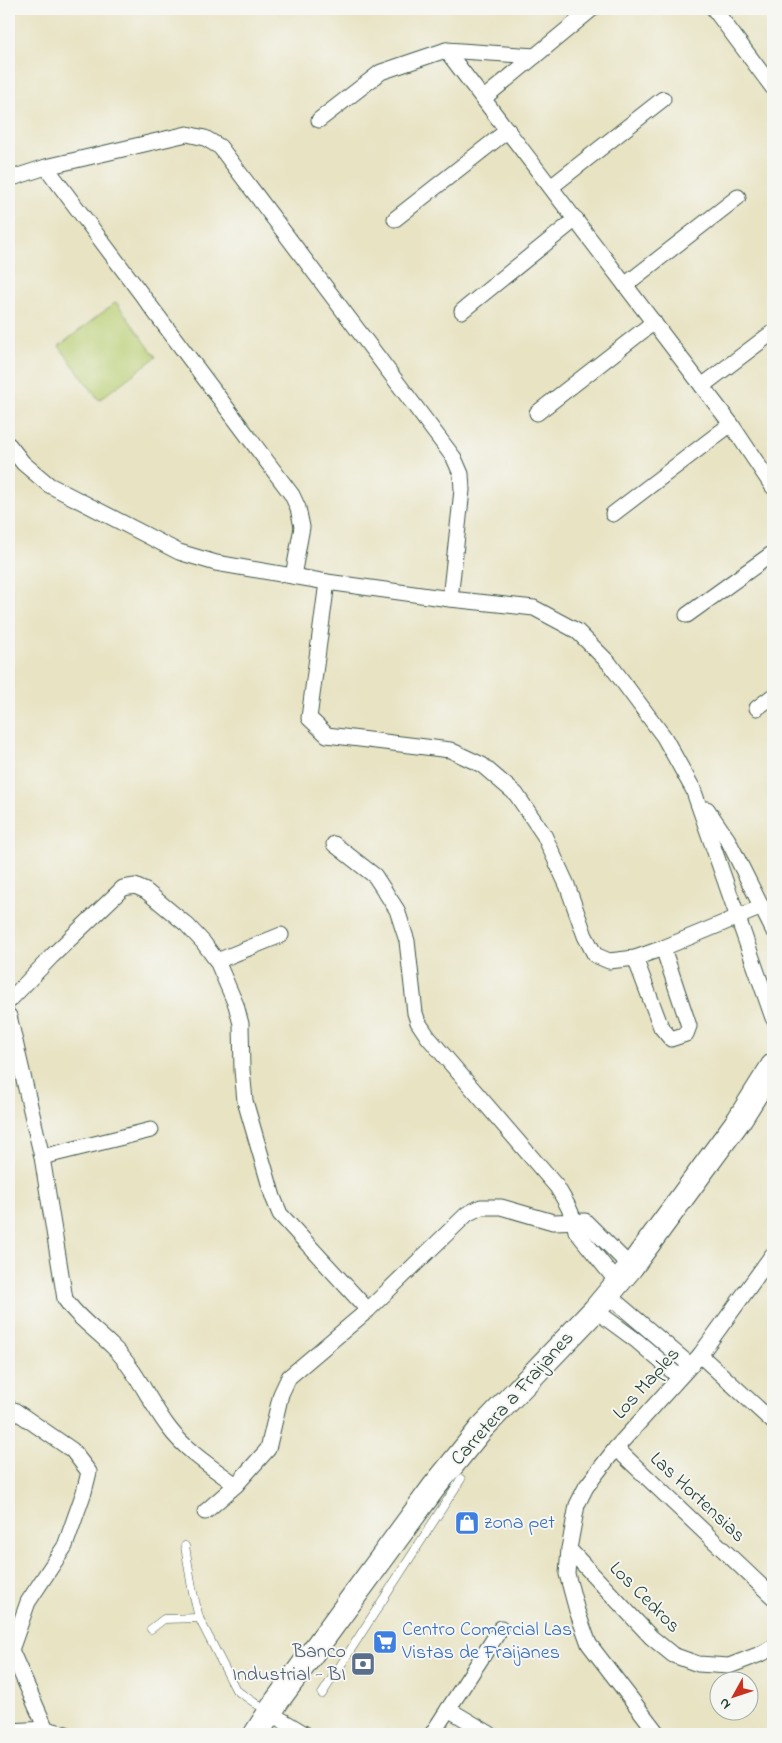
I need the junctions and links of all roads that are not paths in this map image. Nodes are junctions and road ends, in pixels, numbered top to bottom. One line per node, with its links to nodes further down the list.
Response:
1 (592, 9): 4 (street)
2 (714, 9): 5 (street)
3 (446, 50): 4 (street); 6 (street); 8 (street)
4 (534, 56): 6 (street)
5 (773, 88)
6 (484, 98): 9 (street)
7 (663, 99): 12 (street)
8 (319, 120)
9 (508, 130): 12 (street); 14 (street)
10 (46, 167): 11 (street); 27 (street); 29 (street)
11 (9, 179)
12 (551, 187): 15 (street)
13 (738, 197): 16 (street)
14 (395, 219)
15 (576, 219): 16 (street); 17 (street)
16 (625, 285): 18 (street)
17 (462, 311)
18 (654, 322): 20 (street); 21 (street)
19 (773, 332): 20 (street)
20 (702, 386): 22 (street)
21 (537, 413)
22 (731, 424): 24 (street); 25 (street)
23 (9, 445): 27 (street)
24 (773, 487)
25 (613, 514)
26 (773, 553): 30 (street)
27 (294, 576): 28 (street)
28 (327, 582): 29 (street); 40 (street)
29 (450, 599): 33 (street)
30 (687, 615)
31 (773, 696): 32 (street)
32 (757, 708)
33 (694, 789): 35 (street); 36 (street)
34 (334, 844): 48 (street)
35 (762, 906): 36 (street); 37 (street)
36 (739, 916): 39 (street); 44 (street)
37 (773, 930)
38 (281, 935): 41 (street)
39 (663, 948): 40 (street); 40 (street)
40 (634, 958)
41 (217, 962): 42 (street); 51 (street)
42 (9, 1001)
43 (9, 1016): 47 (street)
44 (773, 1018)
45 (773, 1066): 50 (main road, Carretera a Fraijanes)
46 (151, 1130): 47 (street)
47 (42, 1157): 58 (street)
48 (575, 1221): 50 (street); 50 (street); 51 (street)
49 (773, 1254): 52 (street, Los Maples)
50 (613, 1289): 52 (street); 53 (street); 59 (main road, Carretera a Fraijanes)
51 (368, 1310): 58 (street)
52 (695, 1360): 53 (street, Los Maples); 55 (street)
53 (679, 1377): 56 (street, Los Maples)
54 (14, 1410): 71 (street)
55 (773, 1422)
56 (616, 1448): 62 (street, Los Maples); 63 (street, Las Hortensias)
57 (460, 1479): 59 (lane)
58 (236, 1485): 60 (street)
59 (442, 1492): 68 (lane); 70 (main road, Carretera a Fraijanes)
60 (205, 1512)
61 (185, 1546): 64 (lane)
62 (569, 1549): 67 (street, Los Cedros); 77 (street, Los Maples)
63 (773, 1597)
64 (200, 1618): 66 (lane); 70 (lane)
65 (501, 1628): 69 (street)
66 (151, 1629)
67 (773, 1647)
68 (322, 1694)
69 (448, 1709): 75 (street); 76 (street)
70 (261, 1728): 74 (street)
71 (46, 1729): 72 (street); 73 (street)
72 (9, 1731)
73 (66, 1734)
74 (304, 1734)
75 (432, 1734)
76 (490, 1734)
77 (658, 1734)

